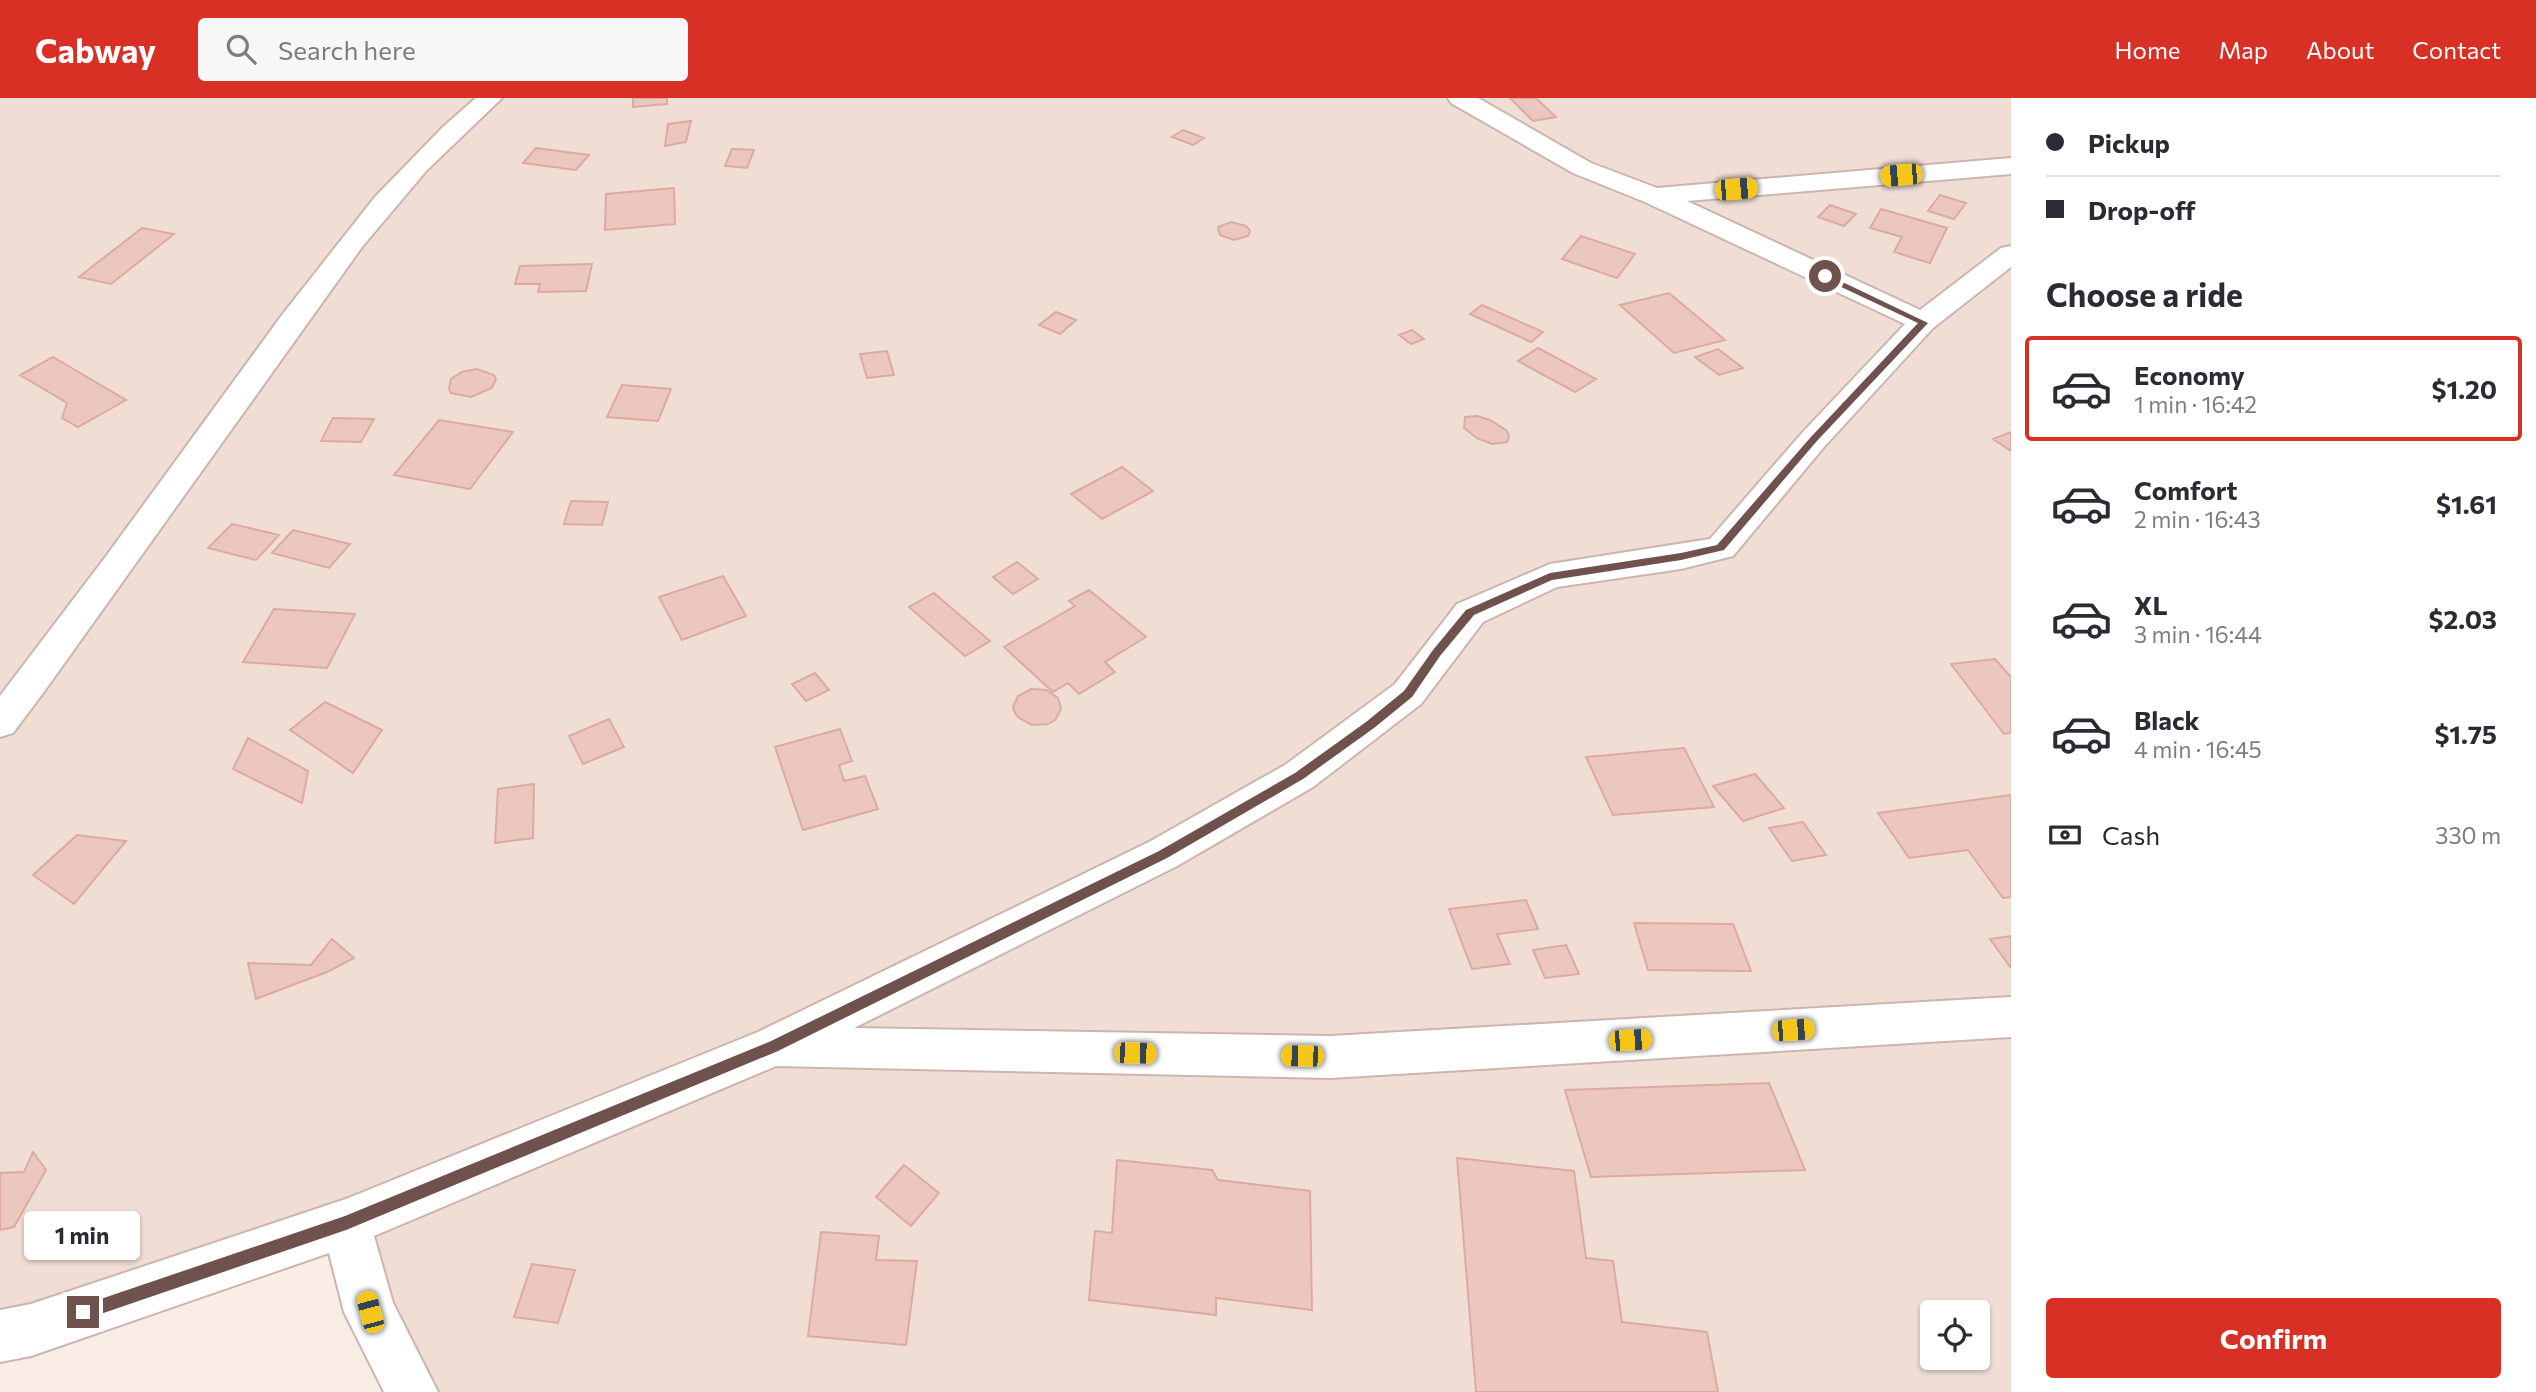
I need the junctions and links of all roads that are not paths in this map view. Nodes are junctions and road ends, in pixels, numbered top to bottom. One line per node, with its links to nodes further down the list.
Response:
1 (490, 98): 7 (street)
2 (1460, 98): 4 (street)
3 (2011, 166): 4 (street)
4 (1654, 196): 6 (street)
5 (2011, 254): 6 (street)
6 (1923, 323): 9 (street)
7 (0, 723)
8 (2011, 1017): 9 (street)
9 (774, 1046): 10 (street)
10 (346, 1223): 11 (street); 12 (street)
11 (0, 1336)
12 (412, 1392)

